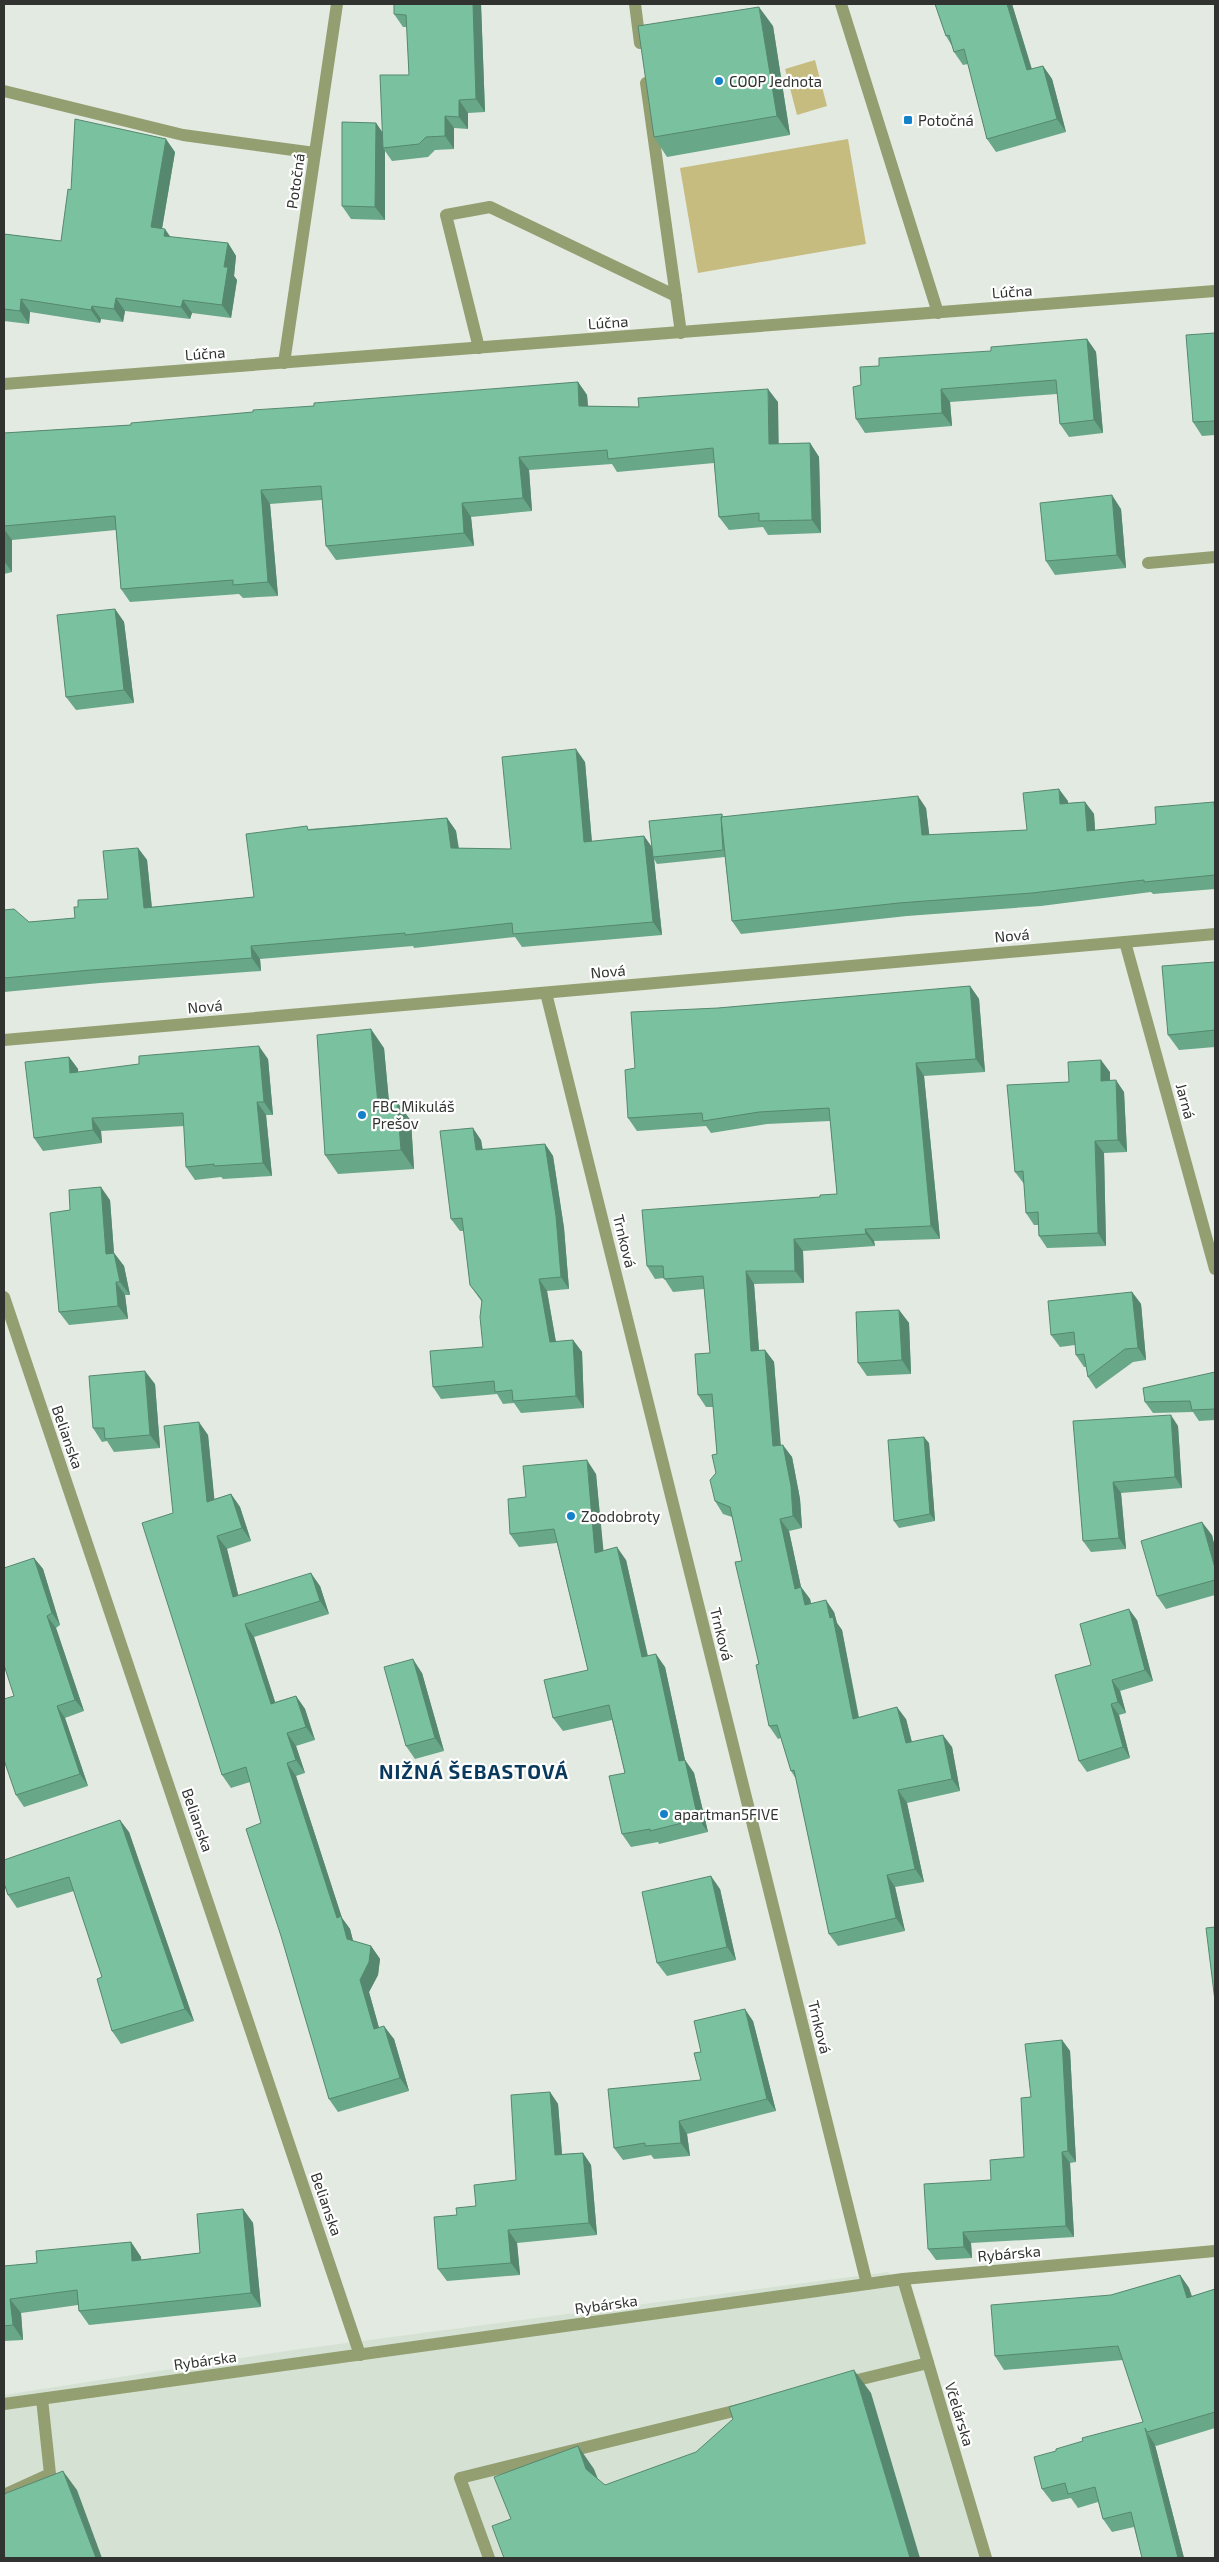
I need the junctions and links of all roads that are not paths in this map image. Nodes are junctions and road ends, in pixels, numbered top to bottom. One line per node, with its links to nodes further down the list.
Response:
1 (337, 4): 7 (street, Potočná)
2 (635, 4): 4 (street)
3 (841, 4): 10 (street)
4 (642, 52)
5 (644, 72): 9 (street)
6 (4, 91): 7 (street)
7 (315, 153): 13 (street, Potočná)
8 (1215, 291): 10 (street, Lúčna)
9 (676, 296): 11 (street); 12 (street)
10 (938, 312): 11 (street, Lúčna)
11 (682, 333): 12 (street, Lúčna)
12 (478, 348): 13 (street, Lúčna)
13 (284, 363): 14 (street, Lúčna)
14 (4, 384)
15 (1215, 557): 16 (street)
16 (1148, 563)
17 (1215, 934): 18 (street, Nová)
18 (1125, 942): 19 (street, Nová); 21 (street, Jarná)
19 (546, 993): 20 (street, Nová); 25 (street, Trnková)
20 (4, 1040)
21 (1215, 1269)
22 (4, 1296): 26 (street, Belianska)
23 (1215, 2251): 24 (street, Rybárska)
24 (903, 2279): 25 (street, Rybárska); 27 (street, Včelárska)
25 (867, 2284): 26 (street, Rybárska)
26 (360, 2355): 29 (street, Rybárska)
27 (928, 2363): 28 (street); 34 (street, Včelárska)
28 (829, 2387)
29 (42, 2399): 30 (street, Rybárska); 32 (street)
30 (4, 2404)
31 (761, 2404): 33 (street)
32 (4, 2495)
33 (489, 2558)
34 (986, 2558)

